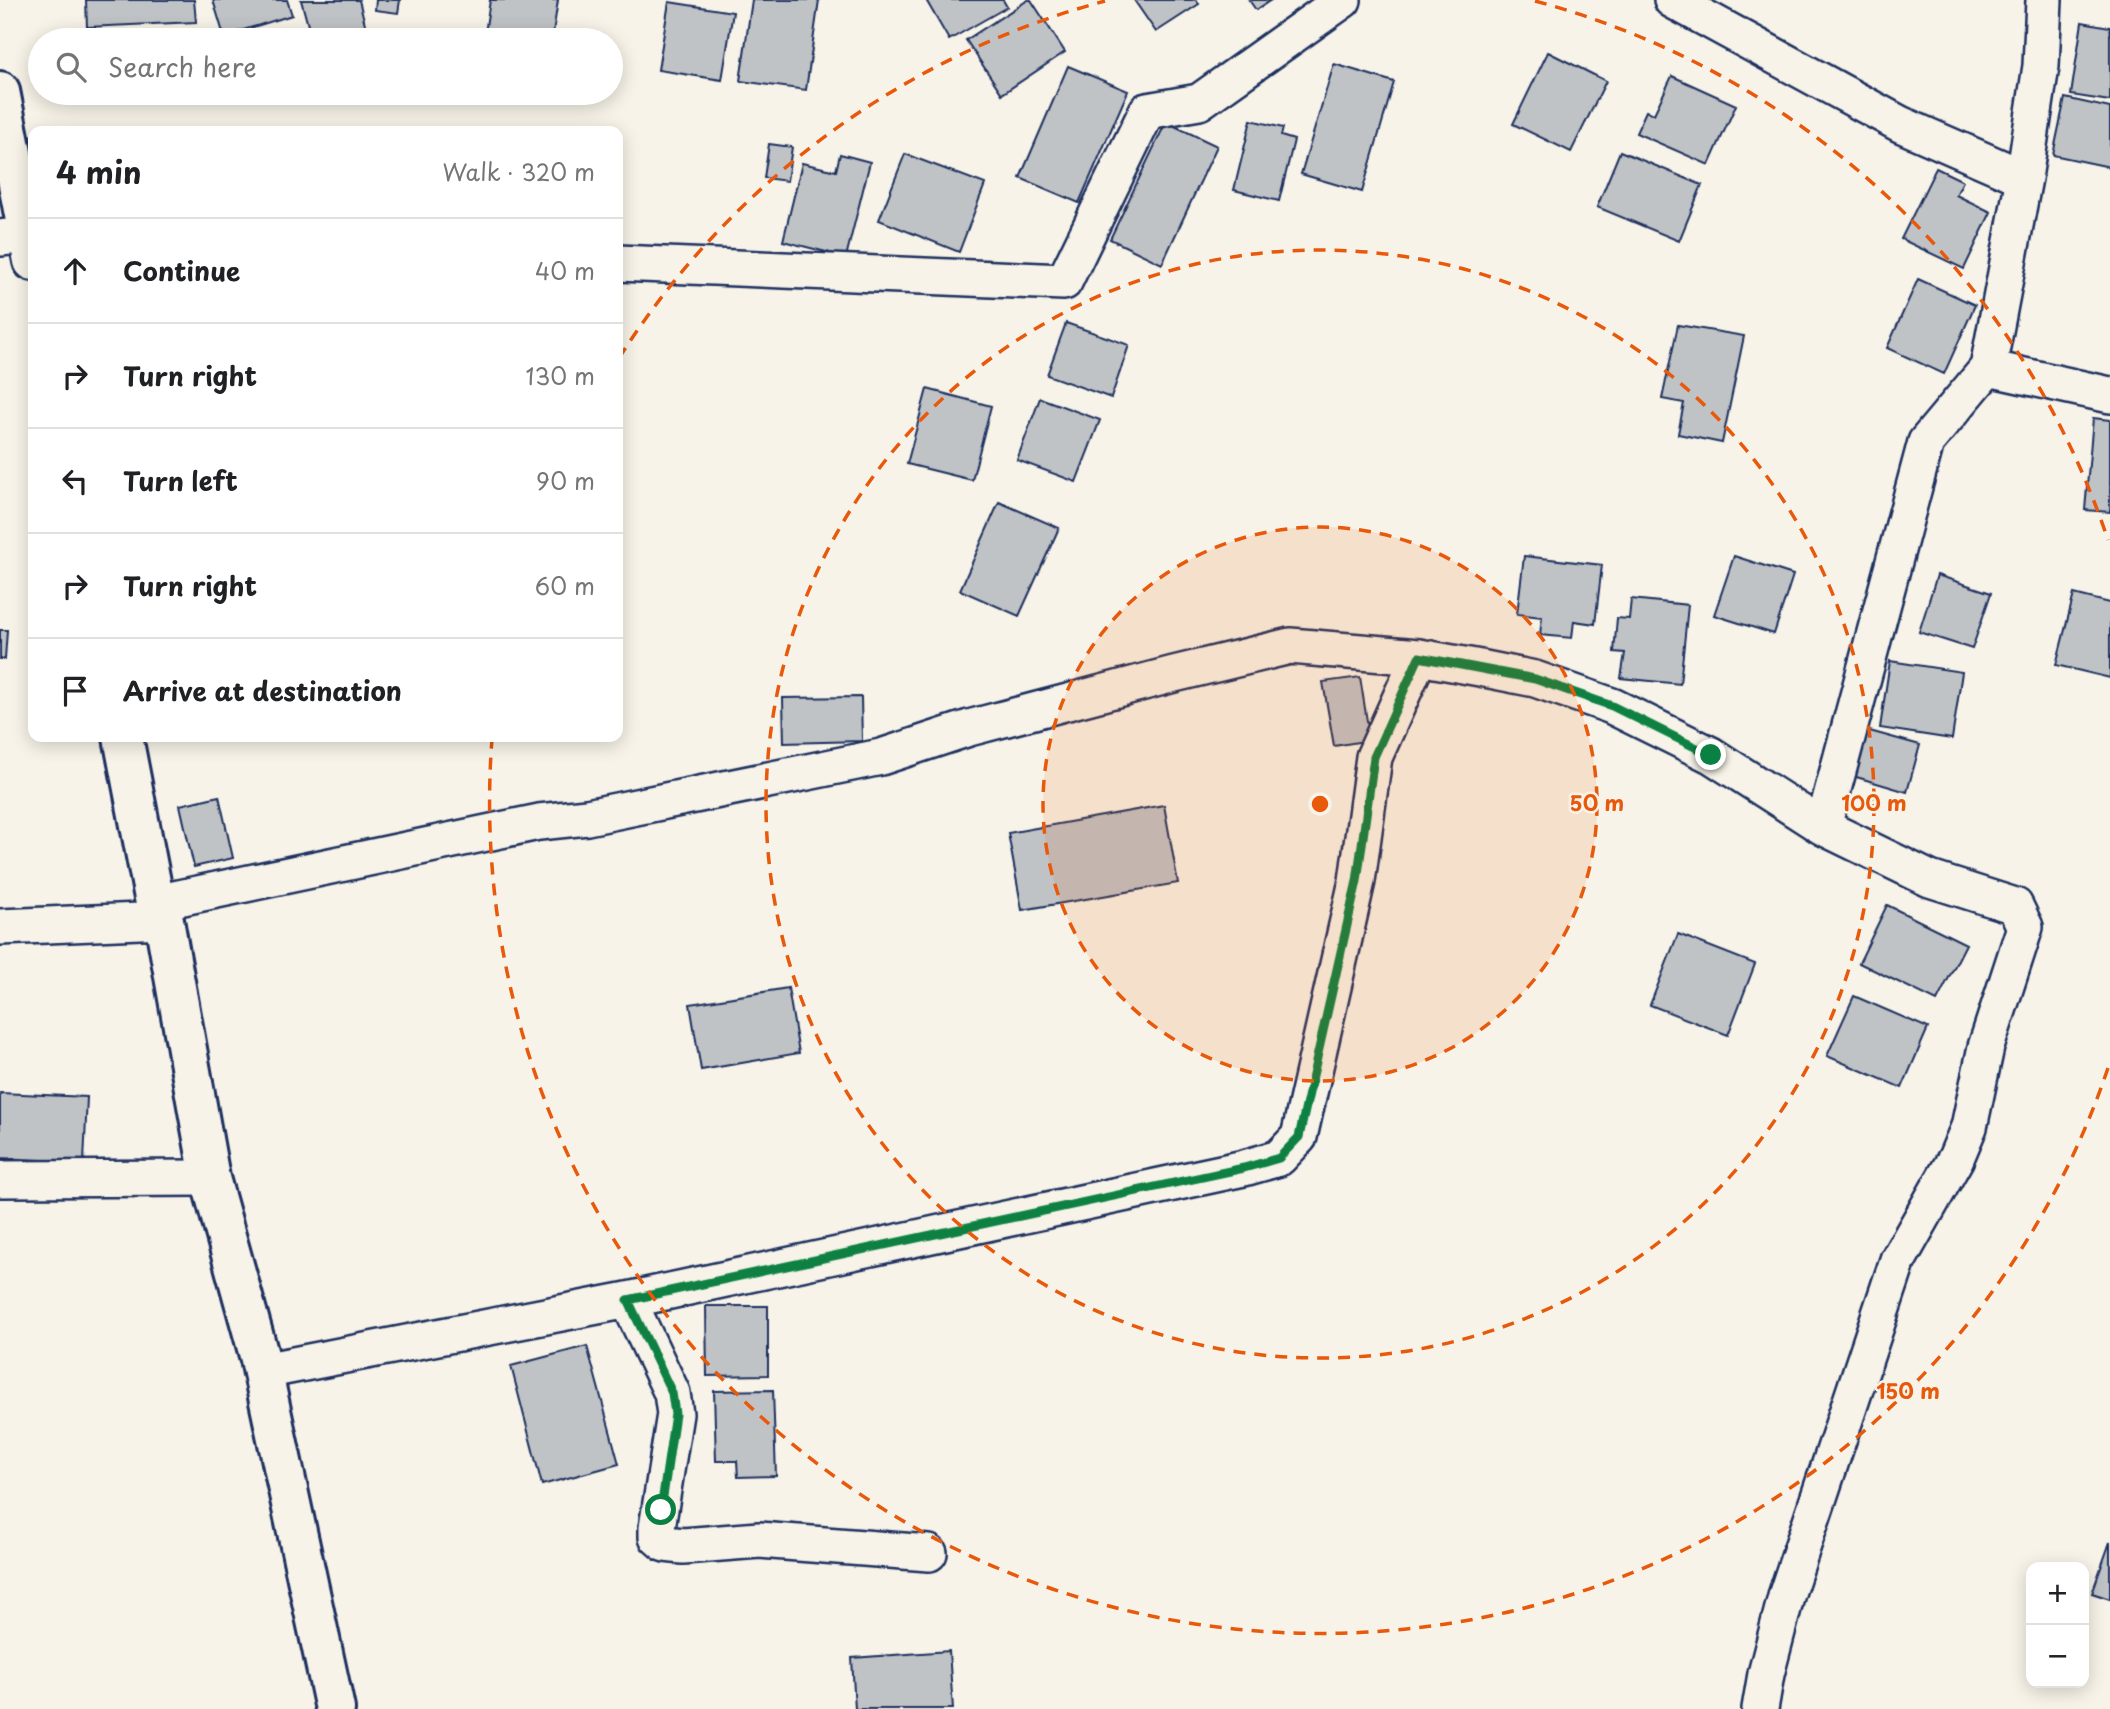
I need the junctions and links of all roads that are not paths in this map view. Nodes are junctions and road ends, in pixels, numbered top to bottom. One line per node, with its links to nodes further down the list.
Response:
1 (1343, 0): 7 (street)
2 (1672, 0): 5 (street)
3 (2044, 0): 5 (street)
4 (0, 91): 6 (main road)
5 (2024, 178): 8 (street)
6 (20, 245)
7 (623, 263)
8 (1988, 368): 9 (street); 12 (street)
9 (2110, 395)
10 (1419, 657): 12 (street); 13 (street); 17 (street)
11 (124, 742): 13 (main road)
12 (1823, 827): 21 (street)
13 (160, 911): 14 (street); 15 (main road)
14 (0, 927)
15 (210, 1178): 16 (street); 18 (main road)
16 (0, 1179)
17 (628, 1300): 18 (street); 19 (street)
18 (263, 1371): 20 (main road)
19 (929, 1553)
20 (335, 1709)
21 (1760, 1709)

